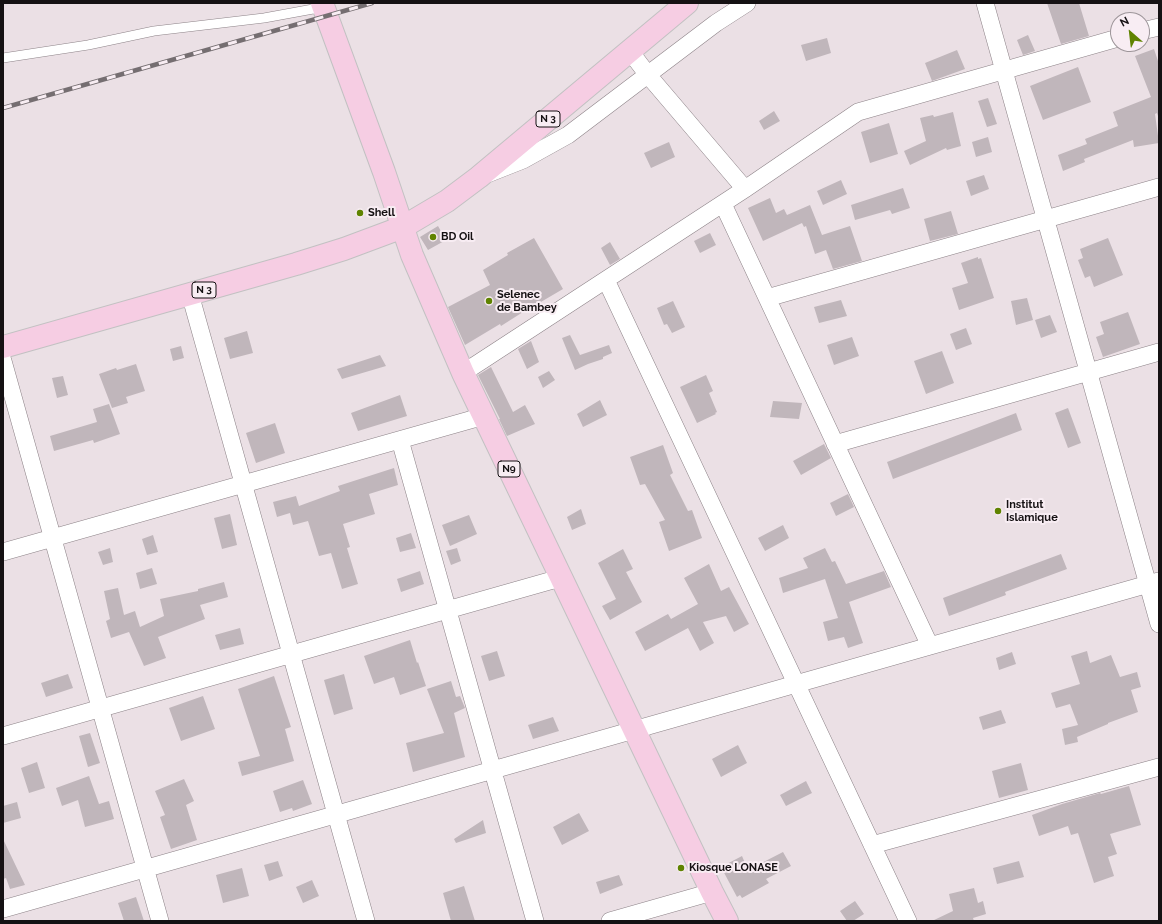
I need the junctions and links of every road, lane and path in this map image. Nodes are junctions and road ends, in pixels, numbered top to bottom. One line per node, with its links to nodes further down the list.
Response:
1 (687, 3): 6 (main road, N 3)
2 (747, 3): 9 (street)
3 (985, 3): 8 (street)
4 (323, 5): 7 (lane); 15 (main road, N9)
5 (1110, 40): 8 (street)
6 (629, 50): 9 (street); 10 (main road, N 3)
7 (3, 58)
8 (1004, 71): 12 (street); 14 (street)
9 (648, 75): 10 (street); 12 (street)
10 (479, 177): 15 (main road, N 3)
11 (1159, 187): 14 (street)
12 (745, 189): 13 (street)
13 (723, 204): 16 (street); 18 (street)
14 (1046, 219): 18 (street); 22 (street)
15 (403, 227): 17 (main road, N 3); 23 (main road, N9)
16 (606, 280): 23 (street); 36 (street)
17 (190, 294): 19 (main road, N 3); 27 (street)
18 (767, 298): 26 (street)
19 (3, 347)
20 (1159, 352): 22 (street)
21 (3, 361): 28 (street)
22 (1088, 372): 26 (street); 31 (street)
23 (463, 373): 24 (main road, N9)
24 (484, 416): 25 (street); 30 (main road, N9)
25 (400, 440): 27 (street); 32 (street)
26 (836, 444): 34 (street)
27 (244, 484): 28 (street); 35 (street)
28 (53, 538): 29 (street); 37 (street)
29 (3, 552)
30 (560, 578): 32 (street); 38 (main road, N9)
31 (1153, 583): 33 (street); 34 (street)
32 (448, 610): 35 (street); 41 (street)
33 (1159, 624)
34 (930, 646): 36 (street)
35 (292, 654): 37 (street); 42 (street)
36 (797, 684): 38 (street); 43 (street)
37 (100, 708): 39 (street); 44 (street)
38 (634, 730): 41 (street); 45 (main road, N9)
39 (3, 736)
40 (1159, 767): 43 (street)
41 (493, 770): 42 (street); 49 (street)
42 (336, 814): 44 (street); 48 (street)
43 (872, 845): 52 (street)
44 (145, 868): 46 (street); 47 (street)
45 (712, 892): 50 (street); 51 (main road, N9)
46 (3, 909)
47 (160, 921)
48 (366, 921)
49 (535, 921)
50 (610, 921)
51 (727, 921)
52 (908, 921)

